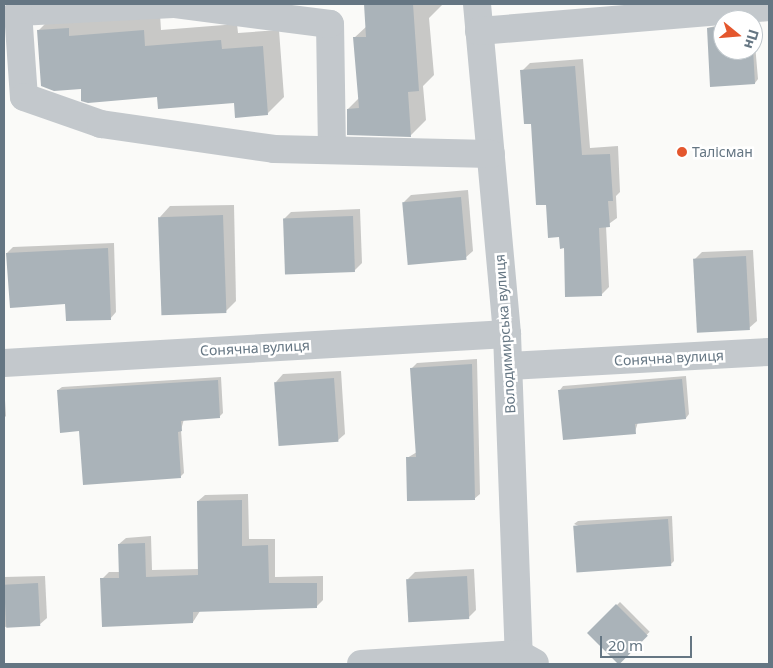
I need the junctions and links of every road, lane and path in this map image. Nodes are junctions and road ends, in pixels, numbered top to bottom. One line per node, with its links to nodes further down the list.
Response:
1 (477, 4): 3 (street, Володимирська вулиця)
2 (769, 7): 3 (street)
3 (479, 31): 5 (street, Володимирська вулиця)
4 (332, 150): 4 (street); 5 (street)
5 (491, 154): 6 (street, Володимирська вулиця)
6 (507, 334): 8 (street, Сонячна вулиця); 9 (street, Володимирська вулиця)
7 (769, 352): 9 (street, Сонячна вулиця)
8 (4, 363)
9 (509, 366): 10 (street, Володимирська вулиця)
10 (525, 661): 11 (street)
11 (361, 664)

